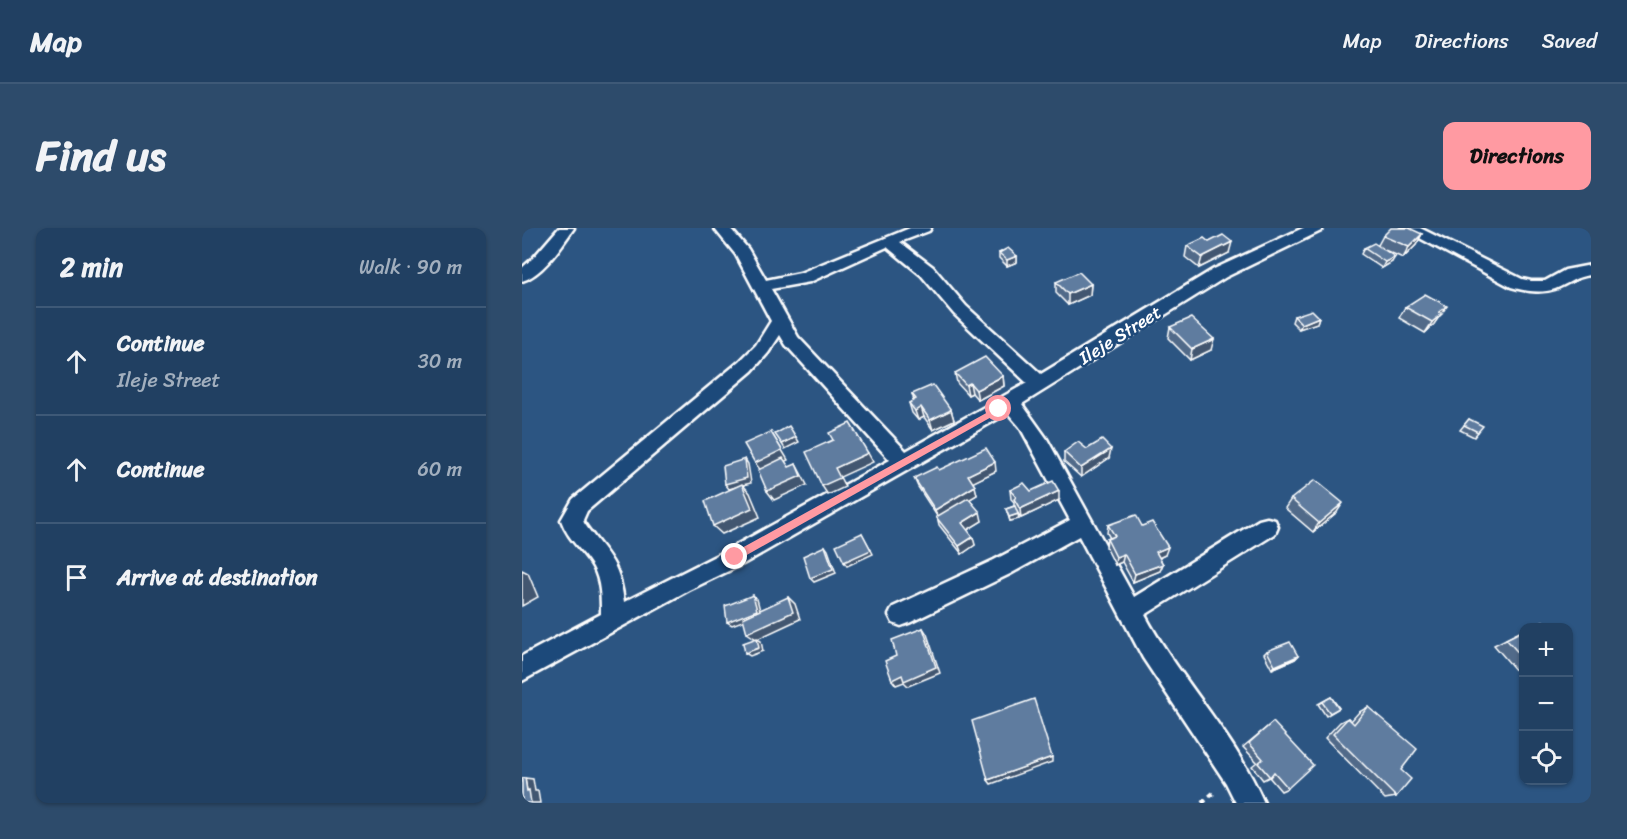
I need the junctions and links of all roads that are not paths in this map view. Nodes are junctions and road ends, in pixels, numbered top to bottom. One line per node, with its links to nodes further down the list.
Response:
1 (567, 228): 8 (street)
2 (721, 228): 9 (street)
3 (924, 228): 6 (street)
4 (1316, 228): 11 (street, Ileje Street)
5 (1408, 228): 7 (street)
6 (889, 241): 9 (street); 11 (street)
7 (1591, 270)
8 (522, 276)
9 (760, 286): 10 (street)
10 (779, 323): 13 (street); 18 (street)
11 (1040, 384): 12 (street, Ileje Street)
12 (1010, 402): 13 (street, Ileje Street); 14 (street)
13 (903, 461): 18 (street, Ileje Street)
14 (1082, 524): 16 (street); 17 (street)
15 (1267, 526): 16 (street)
16 (1130, 612): 20 (street)
17 (901, 615)
18 (613, 620): 19 (street, Ileje Street)
19 (522, 669)
20 (1250, 803)

